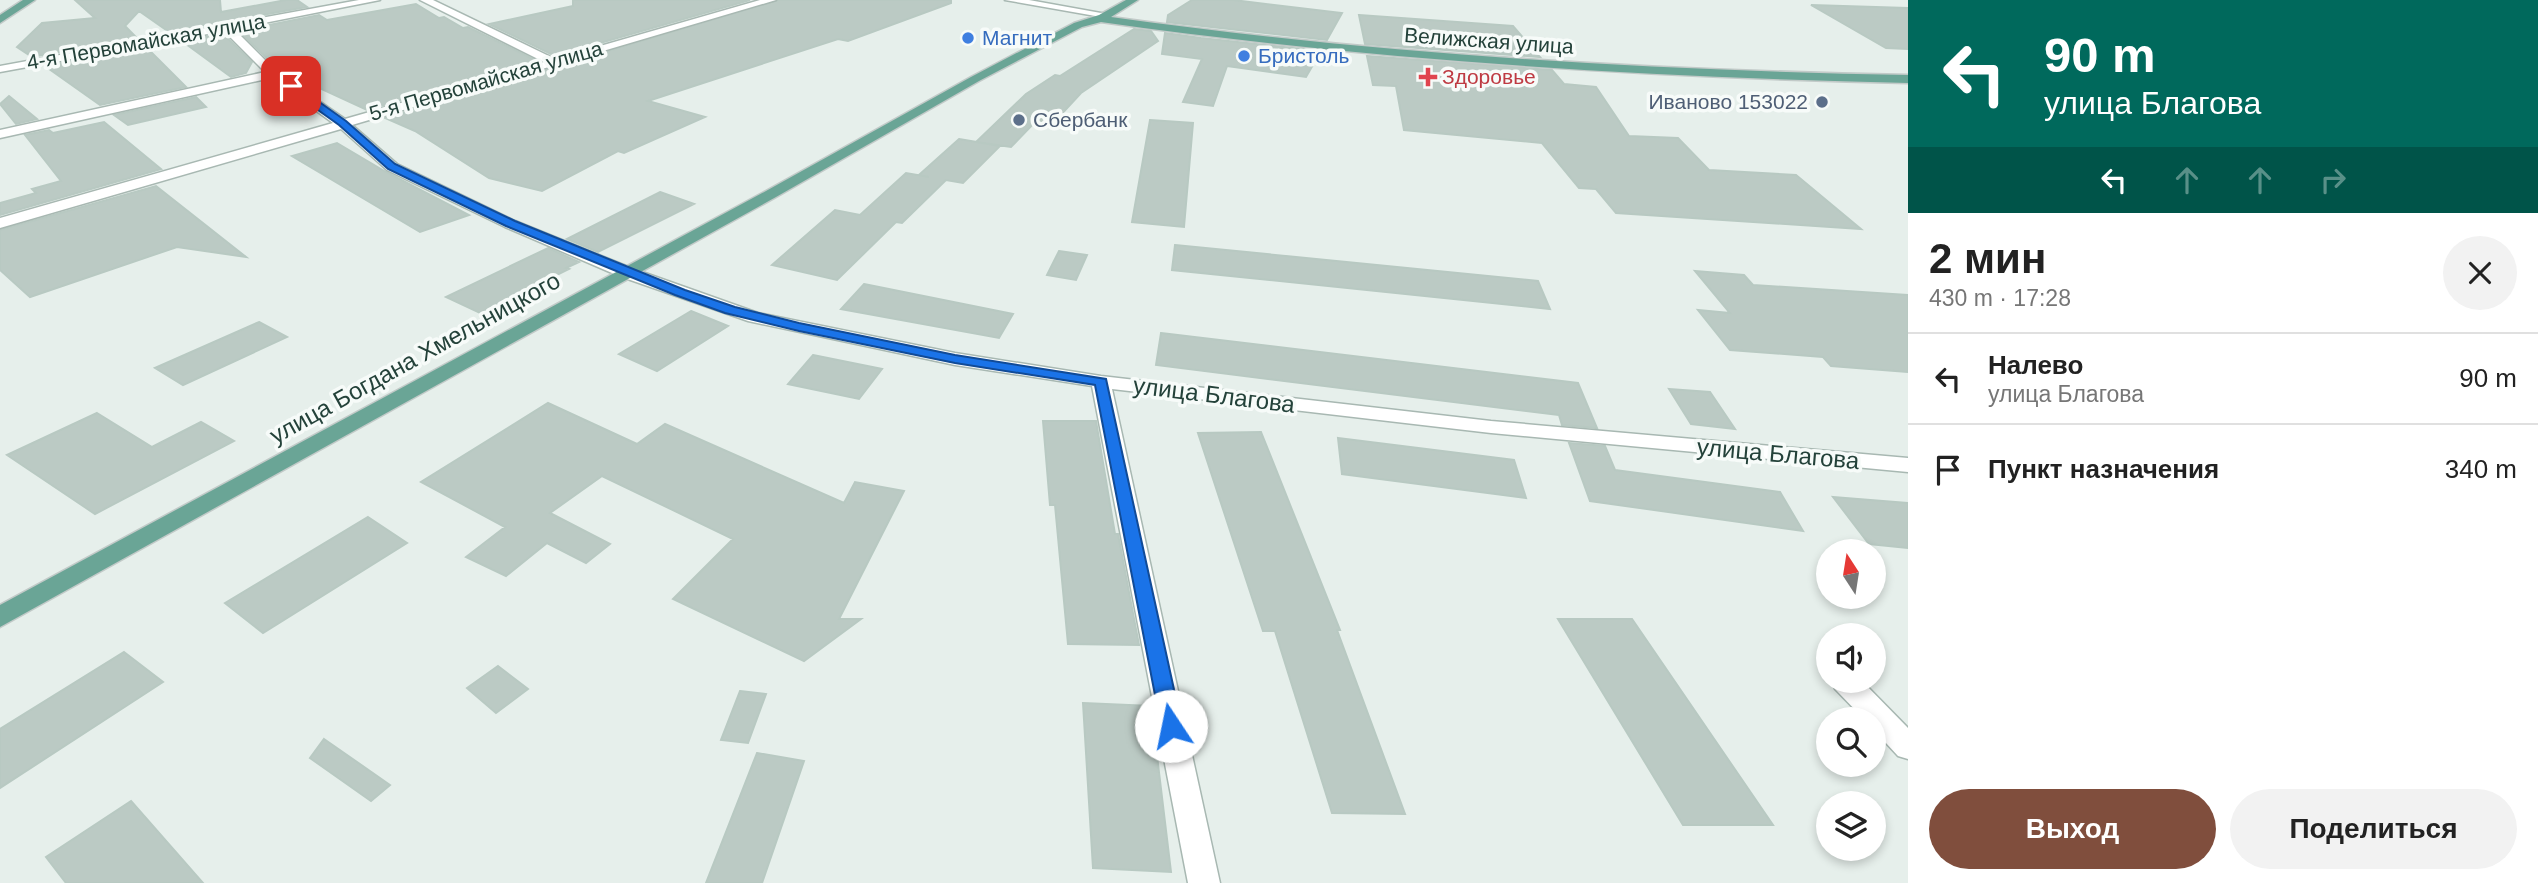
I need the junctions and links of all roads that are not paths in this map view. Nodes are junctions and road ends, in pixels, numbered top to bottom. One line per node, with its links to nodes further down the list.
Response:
1 (30, 0): 9 (main road)
2 (375, 0): 10 (street, 4-я Первомайская улица)
3 (425, 0): 11 (street)
4 (771, 0): 11 (street, 5-я Первомайская улица)
5 (1010, 0): 8 (street, Велижская улица)
6 (1117, 0): 8 (main road, улица Богдана Хмельницкого)
7 (1133, 0): 8 (main road, улица Богдана Хмельницкого)
8 (1093, 18): 13 (main road, Велижская улица); 15 (main road, Велижская улица); 19 (main road, улица Богдана Хмельницкого)
9 (0, 20)
10 (227, 28): 12 (street, 4-я Первомайская улица); 14 (street, улица Благова)
11 (552, 62): 16 (street, 5-я Первомайская улица)
12 (0, 69)
13 (1908, 72)
14 (274, 74): 16 (street, улица Благова); 17 (street)
15 (1908, 79)
16 (342, 123): 18 (street, 5-я Первомайская улица); 19 (street, улица Благова)
17 (0, 134)
18 (0, 223)
19 (625, 272): 20 (street, улица Благова); 22 (main road, улица Богдана Хмельницкого)
20 (1101, 382): 21 (street, улица Благова); 25 (street)
21 (1908, 465)
22 (0, 617)
23 (1856, 693): 24 (street)
24 (1908, 747)
25 (1203, 883)

